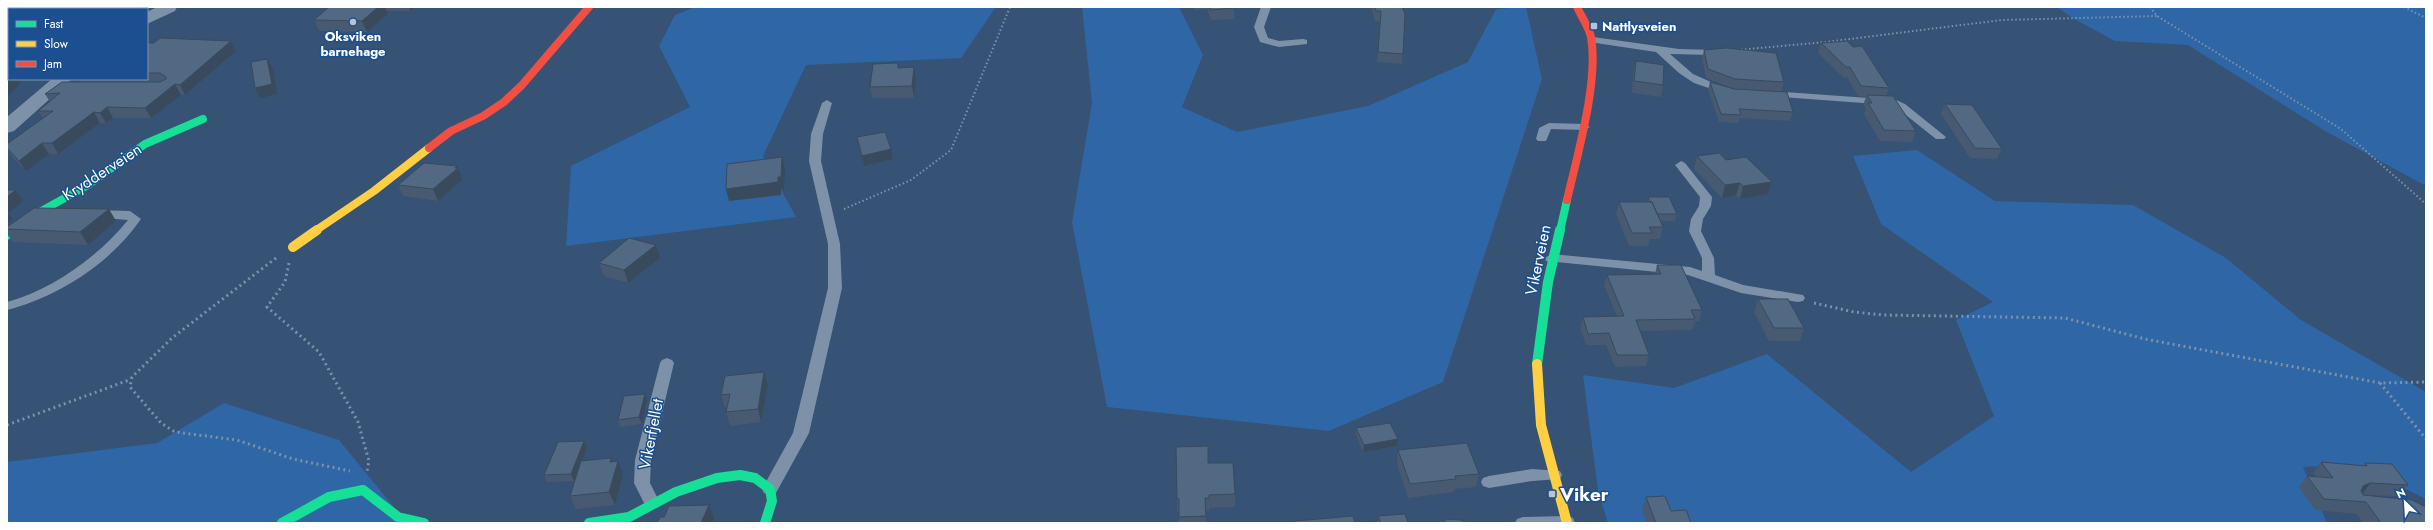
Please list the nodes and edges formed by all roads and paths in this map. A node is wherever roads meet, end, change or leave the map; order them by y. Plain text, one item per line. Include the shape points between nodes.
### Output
1 (169, 7) edge
2 (589, 7) edge
3 (1010, 7) edge
4 (1266, 7) edge
5 (1577, 7) edge
6 (2150, 7) edge
7 (2404, 7) edge
8 (2157, 16) junction
9 (148, 18) edge
10 (2426, 18) edge
11 (1593, 40) junction
12 (1303, 42) dead end
13 (1660, 50) junction
14 (1712, 52) joint
15 (64, 84) edge
16 (1740, 93) edge
17 (1756, 94) edge
18 (827, 103) dead end
19 (203, 119) dead end
20 (7, 127) edge
21 (1584, 127) junction
22 (1940, 137) dead end
23 (1542, 139) dead end
24 (1681, 165) dead end
25 (2426, 204) edge
26 (82, 214) edge
27 (828, 216) junction
28 (7, 235) edge
29 (294, 247) junction
30 (1552, 258) junction
31 (1710, 277) junction
32 (1798, 298) joint
33 (7, 306) edge
34 (667, 363) dead end
35 (130, 380) junction
36 (2426, 382) edge
37 (2380, 383) junction
38 (7, 425) edge
39 (2426, 439) edge
40 (1554, 475) junction
41 (1489, 482) dead end
42 (770, 489) junction
43 (363, 490) junction
44 (652, 503) junction
45 (628, 520) edge
46 (282, 523) edge
47 (424, 523) edge
48 (589, 523) edge
49 (765, 523) edge
50 (1523, 523) edge
51 (1567, 523) edge

1 - 9 street
2 - 29 street via 522,85 504,102 483,116 451,131 374,191
3 - 27 path via 951,150 911,180
4 - 12 lane via 1259,27 1264,40 1279,44
5 - 11 street, Vikerveien
6 - 8 path
7 - 10 path
8 - 14 path via 2002,20 1826,42
8 - 25 path via 2341,129
11 - 13 lane
11 - 21 street, Vikerveien
13 - 14 lane
13 - 16 lane via 1684,74 1698,83 1709,88
15 - 20 street
17 - 22 lane via 1892,102 1901,106
18 - 27 lane via 817,134 815,161
19 - 28 street, Krydderveien via 145,144 88,185 29,218
21 - 23 lane via 1553,125 1546,128
21 - 30 street, Vikerveien
24 - 31 lane via 1706,197 1695,231 1708,258
26 - 33 lane via 130,215 135,219 130,227 98,255 61,283 43,294
27 - 42 lane via 834,244 835,288 800,433
29 - 35 path via 250,276 172,338
29 - 43 path via 285,282 267,307 320,352 358,422 368,461
30 - 31 lane via 1673,268
30 - 40 street, Vikerveien via 1538,347 1537,380 1541,414
31 - 32 lane via 1742,289
32 - 37 path via 1861,313 2065,318 2145,339
34 - 44 lane, Vikerfjellet via 643,460 642,483
35 - 38 path via 100,389 33,418
35 - 43 path via 130,387 135,394 175,432 238,440 293,459 348,469 357,475 362,482
36 - 37 path
37 - 39 path
40 - 41 lane via 1532,475
40 - 51 street, Vikerveien
42 - 44 street via 755,478 740,475 694,485
42 - 49 street via 772,502
43 - 46 street via 338,493 314,503
43 - 47 street via 398,517
44 - 45 street
45 - 48 street
50 - 51 lane

